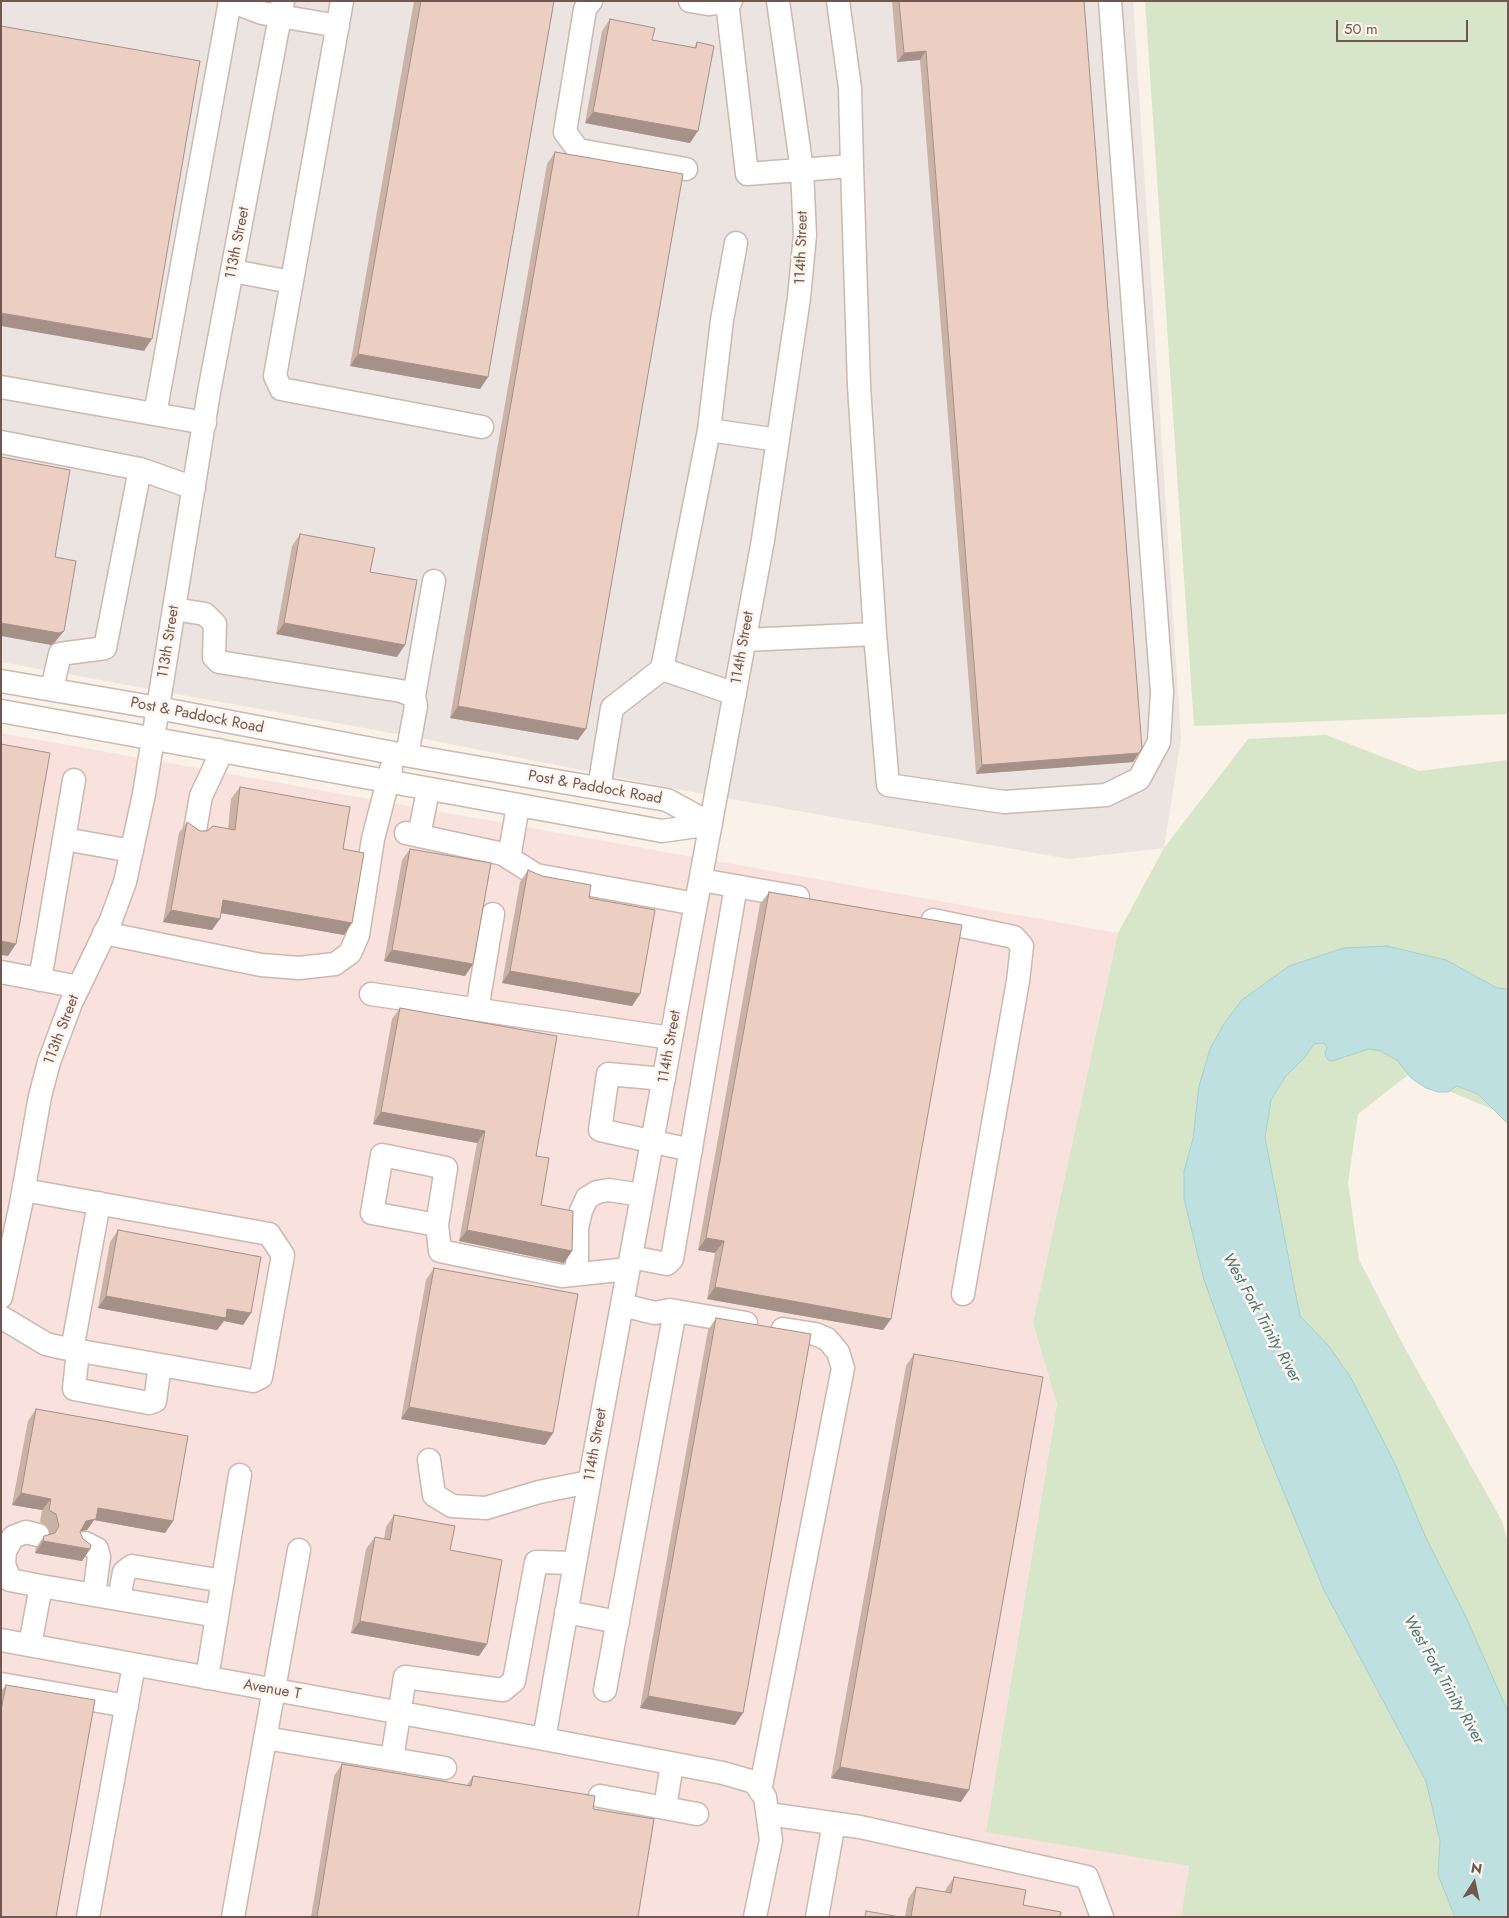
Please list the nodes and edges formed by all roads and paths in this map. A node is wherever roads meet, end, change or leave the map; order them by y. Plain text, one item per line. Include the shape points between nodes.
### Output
1 (230, 1) edge
2 (342, 1) edge
3 (591, 1) edge
4 (690, 1) edge
5 (731, 1) edge
6 (778, 1) edge
7 (838, 1) edge
8 (1110, 1) edge
9 (727, 2) edge
10 (282, 8) edge
11 (338, 26) junction
12 (852, 166) junction
13 (686, 169) dead end
14 (802, 170) junction
15 (736, 243) dead end
16 (233, 271) junction
17 (291, 282) junction
18 (1, 387) edge
19 (155, 414) junction
20 (205, 423) junction
21 (482, 426) dead end
22 (709, 430) junction
23 (778, 440) junction
24 (1, 442) edge
25 (140, 469) junction
26 (194, 488) junction
27 (434, 581) dead end
28 (174, 609) junction
29 (875, 634) junction
30 (745, 640) junction
31 (662, 670) junction
32 (1, 681) edge
33 (52, 689) junction
34 (735, 694) junction
35 (414, 696) junction
36 (158, 708) junction
37 (1, 711) edge
38 (153, 738) junction
39 (219, 750) junction
40 (400, 754) junction
41 (74, 780) dead end
42 (388, 783) junction
43 (599, 788) junction
44 (428, 790) junction
45 (518, 806) junction
46 (711, 824) junction
47 (196, 830) edge
48 (63, 847) junction
49 (509, 858) junction
50 (130, 859) junction
51 (700, 880) junction
52 (736, 886) junction
53 (815, 900) edge
54 (696, 904) junction
55 (493, 914) dead end
56 (913, 917) edge
57 (104, 933) junction
58 (1, 972) edge
59 (40, 980) junction
60 (79, 987) junction
61 (371, 994) dead end
62 (477, 1010) junction
63 (671, 1038) junction
64 (664, 1079) junction
65 (652, 1143) junction
66 (690, 1150) junction
67 (24, 1190) junction
68 (642, 1195) junction
69 (99, 1204) junction
70 (437, 1225) dead end
71 (629, 1263) junction
72 (577, 1274) junction
73 (963, 1294) dead end
74 (1, 1297) edge
75 (622, 1305) junction
76 (676, 1311) junction
77 (1, 1317) edge
78 (75, 1351) junction
79 (160, 1365) junction
80 (429, 1460) dead end
81 (240, 1475) dead end
82 (589, 1482) junction
83 (38, 1535) dead end
84 (85, 1543) edge
85 (299, 1550) dead end
86 (575, 1563) junction
87 (223, 1581) junction
88 (41, 1586) junction
89 (94, 1595) junction
90 (119, 1599) junction
91 (566, 1612) junction
92 (217, 1616) junction
93 (618, 1622) junction
94 (1, 1640) edge
95 (30, 1645) junction
96 (134, 1665) junction
97 (207, 1678) junction
98 (1, 1684) edge
99 (274, 1690) junction
100 (605, 1690) dead end
101 (127, 1706) junction
102 (399, 1713) junction
103 (265, 1738) junction
104 (544, 1739) junction
105 (392, 1759) junction
106 (672, 1764) junction
107 (445, 1768) dead end
108 (760, 1791) junction
109 (600, 1796) dead end
110 (666, 1808) junction
111 (697, 1814) dead end
112 (768, 1814) junction
113 (834, 1823) junction
114 (88, 1917) edge
115 (233, 1917) edge
116 (755, 1917) edge
117 (816, 1917) edge
118 (1102, 1917) edge

1 - 10 street via 262,13
1 - 19 street
2 - 11 street
3 - 13 street via 585,9 565,132 578,150
4 - 9 street via 708,4
5 - 9 street
6 - 14 street, 114th Street
7 - 12 street via 850,88
8 - 29 street via 1162,692 1159,742 1139,779 1106,795 1004,802 888,785
9 - 14 street via 747,174
10 - 11 street
10 - 16 street, 113th Street
11 - 17 street
12 - 14 street
12 - 29 street via 860,386
14 - 23 street, 114th Street via 804,235 799,298
15 - 22 street via 722,320
16 - 17 street
16 - 20 street, 113th Street
17 - 21 street via 274,376 281,389
18 - 19 street
19 - 20 street
20 - 26 street, 113th Street
22 - 23 street
22 - 31 street
23 - 30 street, 114th Street
24 - 25 street
25 - 26 street
25 - 33 street via 105,648 60,654
26 - 28 street, 113th Street
27 - 35 street
28 - 35 street via 204,614 215,624 214,657 218,662 401,691
28 - 36 street, 113th Street
29 - 30 street
30 - 34 street, 114th Street
31 - 34 street
31 - 43 street via 612,708
32 - 33 street, Post & Paddock Road
33 - 36 street, Post & Paddock Road
34 - 46 street, 114th Street
35 - 40 street via 416,706
36 - 38 street, 113th Street
36 - 40 street, Post & Paddock Road
37 - 38 street, Post & Paddock Road
38 - 39 street, Post & Paddock Road
38 - 50 street, 113th Street
39 - 42 street, Post & Paddock Road
39 - 47 street via 217,762 201,796
40 - 42 street
40 - 43 street, Post & Paddock Road
41 - 48 street
42 - 44 street, Post & Paddock Road
42 - 57 street via 373,839 358,935 350,953 335,964 299,968 261,965
43 - 46 street, Post & Paddock Road via 667,800
44 - 45 street, Post & Paddock Road
44 - 49 street via 413,835
45 - 46 street, Post & Paddock Road via 662,830
45 - 49 street
46 - 51 street, 114th Street
48 - 50 street
48 - 59 street
49 - 54 street via 536,875
50 - 57 street, 113th Street via 125,882
51 - 52 street
51 - 54 street, 114th Street
52 - 53 street
52 - 66 street
54 - 63 street, 114th Street
55 - 62 street
56 - 73 street via 992,930 1014,937 1022,946
57 - 60 street, 113th Street
58 - 59 street
59 - 60 street
60 - 67 street, 113th Street via 49,1062
61 - 62 street
62 - 63 street
63 - 64 street, 114th Street
64 - 65 street, 114th Street
64 - 65 street via 608,1074 600,1130
65 - 66 street
65 - 68 street, 114th Street
66 - 71 street via 670,1263
67 - 69 street
67 - 74 street, 113th Street
68 - 71 street, 114th Street
68 - 72 street via 609,1190 596,1192 587,1198 577,1228
69 - 78 street
69 - 79 street via 269,1234 283,1255 261,1377 252,1381
70 - 72 street via 440,1252 562,1276
71 - 72 street
71 - 75 street, 114th Street
75 - 76 street via 655,1313
75 - 82 street, 114th Street
76 - 93 street
76 - 108 street via 815,1334 827,1339 838,1352 843,1368
77 - 78 street via 46,1344
78 - 79 street
78 - 79 street via 74,1389 121,1398 155,1401
80 - 82 street via 434,1495 452,1506 486,1508 539,1492
81 - 87 street
82 - 86 street, 114th Street
83 - 88 street via 20,1533 9,1543 4,1564 10,1580
84 - 89 street via 96,1550 99,1557
85 - 99 street
86 - 91 street, 114th Street
86 - 102 street via 536,1562 514,1680 509,1686 503,1690 405,1677
87 - 90 street via 132,1566 124,1572
87 - 92 street
88 - 89 street
88 - 95 street
89 - 90 street
90 - 92 street
91 - 93 street
91 - 104 street, 114th Street
92 - 97 street
93 - 100 street
94 - 95 street, Avenue T
95 - 96 street, Avenue T
96 - 97 street, Avenue T
96 - 101 street
97 - 99 street, Avenue T
98 - 101 street
99 - 102 street, Avenue T
99 - 103 street
101 - 114 street
102 - 104 street, Avenue T
102 - 105 street
103 - 105 street
103 - 115 street
104 - 106 street
105 - 107 street
106 - 108 street via 754,1782
106 - 110 street
108 - 112 street via 765,1797
109 - 110 street
110 - 111 street
112 - 113 street
112 - 116 street via 771,1840
113 - 117 street
113 - 118 street via 860,1826 1086,1877

